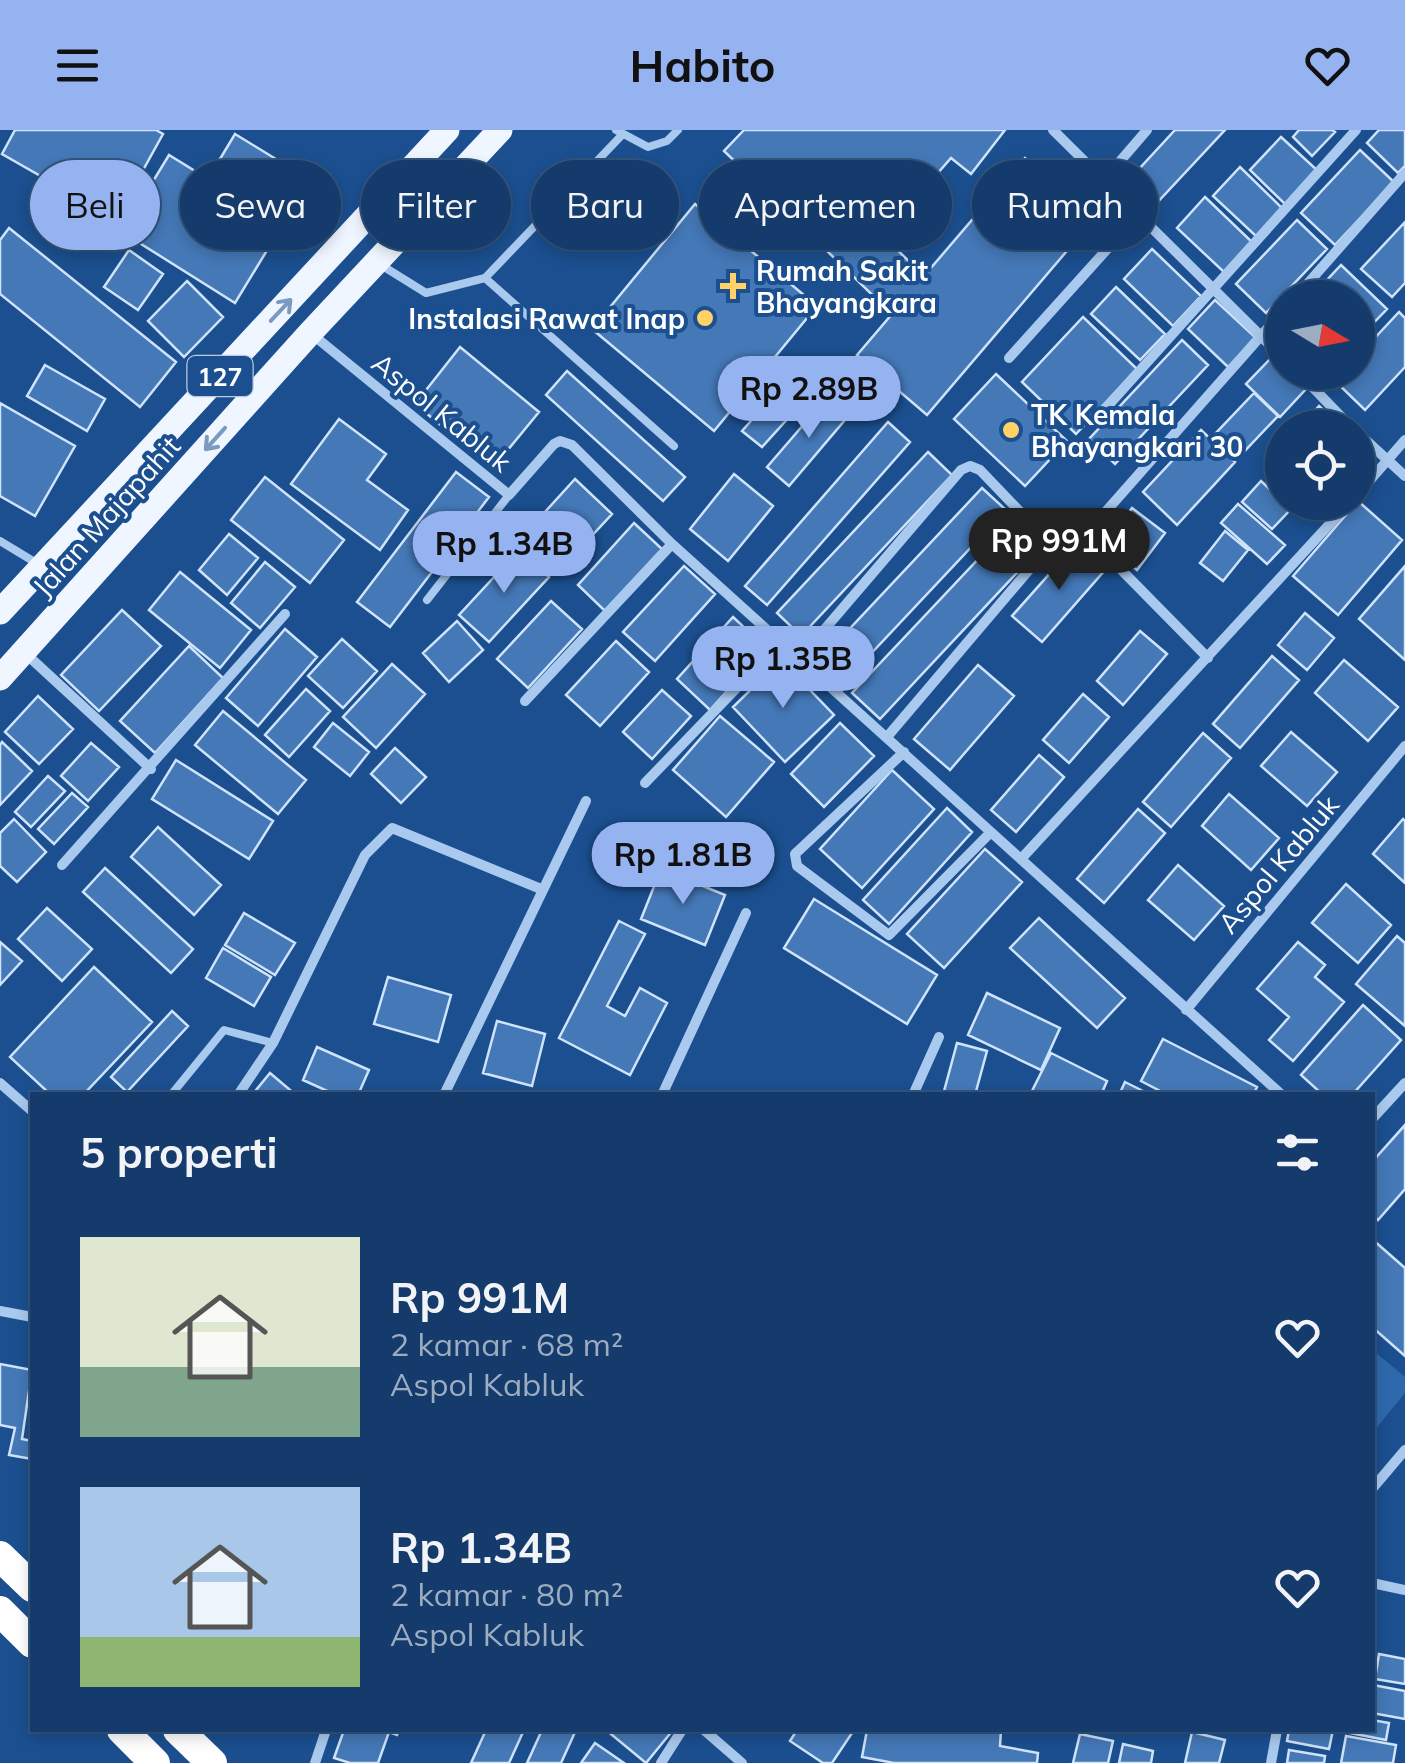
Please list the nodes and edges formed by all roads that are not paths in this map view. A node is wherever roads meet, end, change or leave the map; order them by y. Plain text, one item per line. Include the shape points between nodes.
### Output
1 (448, 130) edge
2 (500, 130) edge
3 (678, 130) edge
4 (1052, 130) edge
5 (1147, 130) edge
6 (1356, 130) edge
7 (618, 133) edge
8 (1081, 160) edge
9 (1121, 160) edge
10 (1405, 173) edge
11 (1158, 237) edge
12 (1106, 250) edge
13 (377, 262) junction
14 (485, 278) junction
15 (1312, 280) edge
16 (1212, 292) junction
17 (1265, 332) edge
18 (310, 333) junction
19 (1262, 336) junction
20 (1265, 339) edge
21 (1009, 358) dead end
22 (1315, 390) edge
23 (1106, 408) dead end
24 (1335, 410) edge
25 (1405, 440) edge
26 (674, 446) dead end
27 (1375, 451) edge
28 (1386, 462) junction
29 (1375, 475) edge
30 (1405, 476) edge
31 (509, 494) junction
32 (1334, 520) edge
33 (1086, 534) junction
34 (0, 541) edge
35 (672, 544) junction
36 (1050, 544) junction
37 (42, 566) junction
38 (427, 600) dead end
39 (0, 612) edge
40 (285, 614) dead end
41 (781, 642) junction
42 (25, 652) junction
43 (800, 658) junction
44 (1208, 658) junction
45 (0, 678) edge
46 (525, 701) dead end
47 (887, 737) junction
48 (1405, 746) edge
49 (904, 752) junction
50 (151, 769) junction
51 (646, 782) dead end
52 (586, 802) dead end
53 (991, 832) junction
54 (1021, 859) junction
55 (62, 864) dead end
56 (541, 889) junction
57 (746, 914) dead end
58 (1186, 1010) junction
59 (939, 1037) dead end
60 (273, 1043) junction
61 (0, 1082) edge
62 (1405, 1083) edge
63 (173, 1092) edge
64 (240, 1092) edge
65 (445, 1092) edge
66 (663, 1092) edge
67 (914, 1092) edge
68 (1279, 1092) edge
69 (30, 1109) edge
70 (1375, 1115) edge
71 (0, 1311) edge
72 (30, 1317) edge
73 (1405, 1450) edge
74 (1375, 1486) edge
75 (0, 1556) edge
76 (1375, 1584) edge
77 (30, 1585) edge
78 (1405, 1590) edge
79 (0, 1611) edge
80 (30, 1641) edge
81 (124, 1732) edge
82 (180, 1732) edge
83 (325, 1732) edge
84 (681, 1732) edge
85 (706, 1732) edge
86 (1278, 1732) edge
87 (155, 1763) edge
88 (212, 1763) edge
89 (315, 1763) edge
90 (661, 1763) edge
91 (742, 1763) edge
92 (1271, 1763) edge

37 -> 1 main road, Jalan Majapahit / 127
2 - 13 main road, Jalan Majapahit / 127
3 - 7 lane via 648,147
4 - 8 street
5 - 9 street
6 - 16 street
7 - 14 lane
10 - 15 street
11 - 16 street
12 - 21 street
13 - 14 lane via 426,294
13 - 18 main road, Jalan Majapahit / 127
14 - 26 lane
16 - 19 street
16 - 23 street
17 - 19 street
18 - 31 street, Aspol Kabluk
18 -> 42 main road, Jalan Majapahit / 127
19 - 20 street
19 - 33 street
22 - 24 street
25 - 28 street
27 - 28 street
28 - 29 street
28 - 30 street
31 - 35 street, Aspol Kabluk via 560,441 572,445
31 - 38 lane
32 - 44 street
33 - 36 street
33 - 44 street
34 - 37 lane
35 - 41 street, Aspol Kabluk
35 - 46 street
36 - 43 street via 980,470 961,470
36 - 47 street
37 - 39 main road, Jalan Majapahit / 127
40 - 50 street
41 - 43 street, Aspol Kabluk
41 - 51 street
42 - 45 main road, Jalan Majapahit / 127
42 - 50 street
43 - 47 street, Aspol Kabluk
44 - 54 street
47 - 49 street, Aspol Kabluk
48 - 58 street, Aspol Kabluk
49 - 53 street, Aspol Kabluk
49 - 53 street via 796,854 797,866 889,935
50 - 55 street
52 - 56 street
53 - 54 street, Aspol Kabluk
54 - 58 street, Aspol Kabluk
56 - 60 street via 392,828 366,855
56 - 65 street
57 - 66 street
58 - 68 street, Aspol Kabluk
59 - 67 street
60 - 63 lane via 220,1032
60 - 64 street
61 - 69 street
62 - 70 street
71 - 72 street
73 - 74 street
75 - 77 highway
76 - 78 street
79 - 80 highway
81 - 87 highway
82 - 88 highway
83 - 89 street
84 - 90 street
85 - 91 street
86 - 92 street

